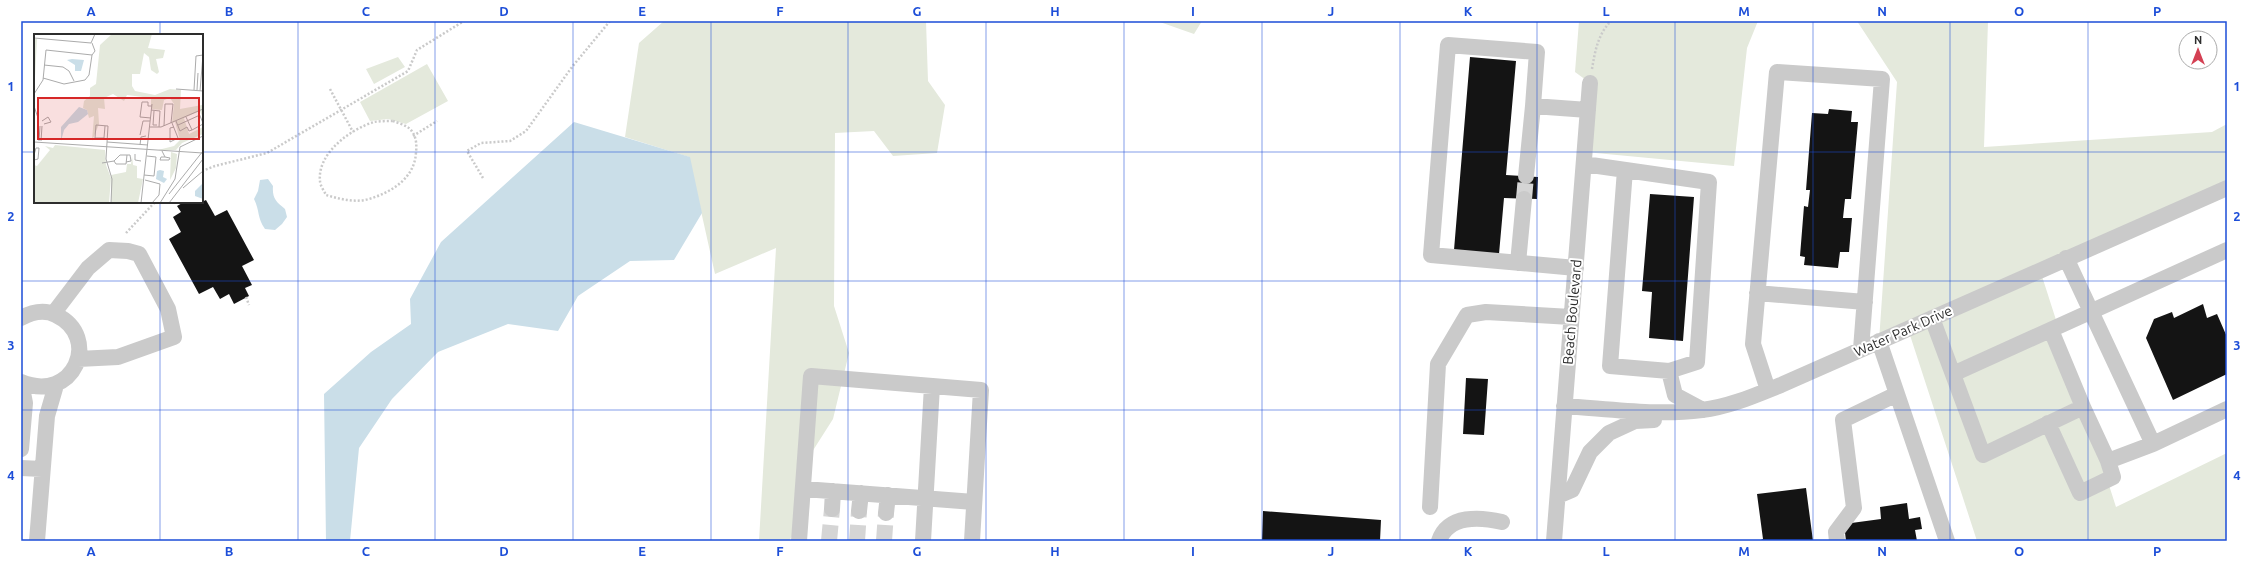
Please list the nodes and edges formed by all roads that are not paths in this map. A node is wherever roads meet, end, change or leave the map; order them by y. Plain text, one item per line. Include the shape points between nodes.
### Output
1 (1590, 83) road end
2 (1533, 106) junction
3 (1588, 110) junction
4 (1584, 164) junction
5 (1625, 170) junction
6 (1526, 176) tunnel mouth
7 (2227, 188) edge
8 (1524, 199) tunnel mouth
9 (2227, 250) edge
10 (2066, 258) junction
11 (1518, 263) junction
12 (1576, 268) junction
13 (1757, 293) junction
14 (1865, 302) junction
15 (2091, 312) junction
16 (24, 313) edge
17 (53, 314) junction
18 (1572, 317) junction
19 (1932, 318) junction
20 (2051, 330) junction
21 (1879, 341) junction
22 (1861, 349) junction
23 (78, 359) junction
24 (1669, 371) junction
25 (1953, 374) junction
26 (21, 382) edge
27 (56, 385) junction
28 (932, 386) junction
29 (1768, 390) junction
30 (1896, 394) junction
31 (1564, 406) junction
32 (2083, 406) junction
33 (2227, 409) edge
34 (1703, 410) junction
35 (2048, 423) junction
36 (2153, 444) junction
37 (21, 449) edge
38 (2108, 461) junction
39 (21, 468) edge
40 (42, 469) junction
41 (804, 489) junction
42 (833, 491) junction
43 (861, 493) junction
44 (888, 495) junction
45 (1558, 496) junction
46 (926, 498) junction
47 (974, 502) junction
48 (1430, 507) dead end
49 (832, 509) tunnel mouth
50 (859, 511) tunnel mouth
51 (886, 513) tunnel mouth
52 (1502, 522) dead end
53 (38, 541) edge
54 (799, 541) edge
55 (924, 541) edge
56 (972, 541) edge
57 (1439, 541) edge
58 (1554, 541) edge
59 (1837, 541) edge
60 (1947, 541) edge

1 - 3 street, Beach Boulevard
2 - 3 street
2 - 6 street
2 - 11 street via 1537,52 1448,45 1431,255
3 - 4 street, Beach Boulevard
4 - 5 street
4 - 12 street, Beach Boulevard
5 - 24 street via 1610,366
5 - 24 street via 1709,182 1697,362
7 - 10 street, Water Park Drive
8 - 11 street
9 - 15 street
10 - 15 street
10 - 19 street, Water Park Drive
11 - 12 street
12 - 18 street, Beach Boulevard
13 - 14 street
13 - 14 street via 1777,72 1882,79
13 - 29 street via 1753,344
14 - 22 street
15 - 20 street
15 - 36 street
16 - 17 street
17 - 23 street via 72,326 79,348
17 - 23 street via 88,268 109,250 139,254 168,309 174,337 118,357
18 - 31 street, Beach Boulevard
18 - 48 street via 1486,312 1467,315 1438,364
19 - 21 street, Water Park Drive
19 - 25 street
20 - 25 street
20 - 32 street
21 - 22 street, Water Park Drive
21 - 30 street
22 - 29 street, Water Park Drive
23 - 27 street via 70,374
24 - 34 street via 1675,395
25 - 35 street via 1983,455
26 - 27 street via 32,387
26 - 37 street via 25,403
27 - 40 street via 47,416
28 - 41 street via 811,376
28 - 46 street
28 - 47 street via 981,390
29 - 34 street, Water Park Drive via 1726,406
30 - 59 street via 1843,420 1854,508 1836,532
30 - 60 street
31 - 34 street, Water Park Drive via 1668,413
31 - 45 street, Beach Boulevard
32 - 35 street
32 - 38 street
33 - 36 street
34 - 45 street via 1664,420 1636,421 1609,433 1590,452 1572,490
35 - 38 street via 2080,493 2113,477
36 - 38 street
39 - 40 street
40 - 53 street
41 - 42 street
41 - 54 street
42 - 43 street
42 - 49 street
43 - 44 street
43 - 50 street
44 - 46 street
44 - 51 street
45 - 58 street, Beach Boulevard
46 - 47 street
46 - 55 street
47 - 56 street
52 - 57 street via 1487,518 1469,518 1449,528

